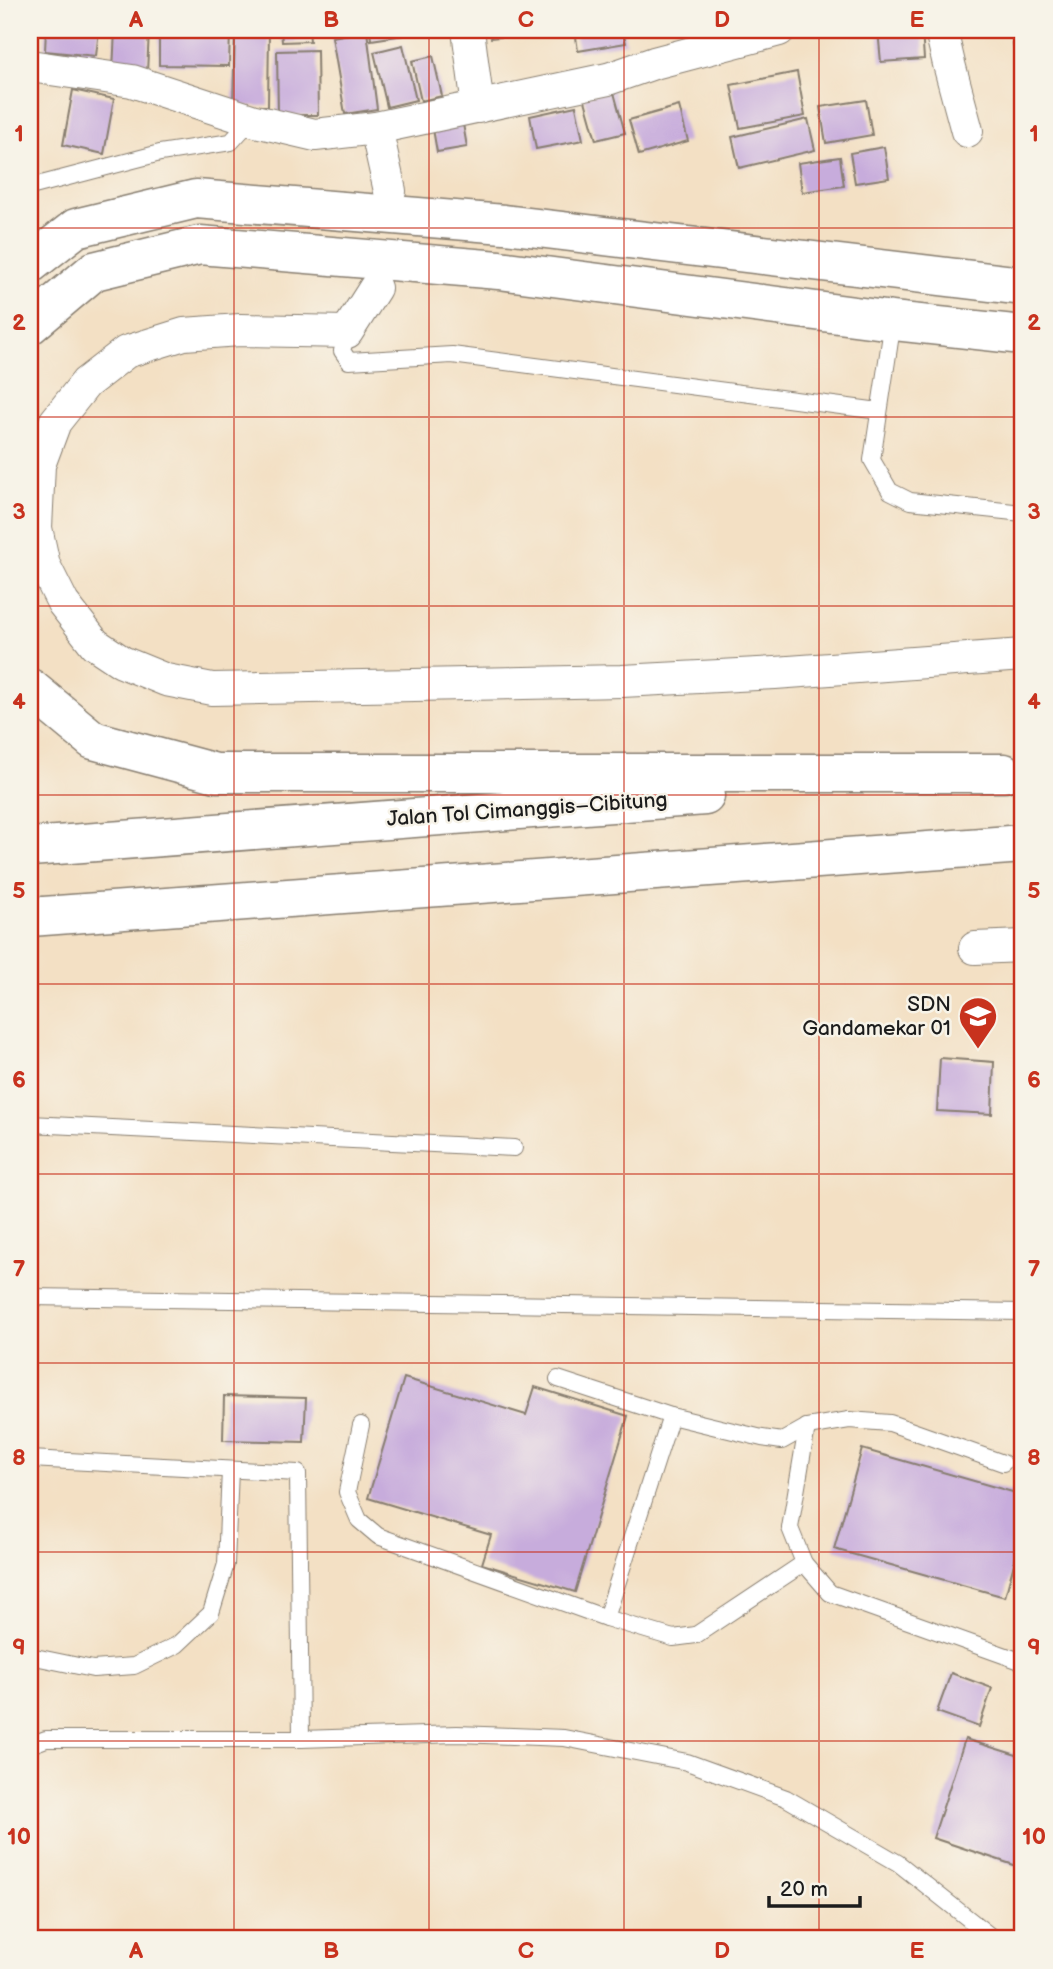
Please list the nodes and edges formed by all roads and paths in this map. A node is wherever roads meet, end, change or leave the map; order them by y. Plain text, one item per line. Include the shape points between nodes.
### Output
1 (468, 30) edge
2 (779, 30) edge
3 (942, 30) edge
4 (30, 66) edge
5 (478, 107) junction
6 (251, 120) junction
7 (376, 128) junction
8 (967, 131) dead end
9 (30, 187) edge
10 (390, 191) dead end
11 (30, 264) edge
12 (1023, 286) edge
13 (375, 288) dead end
14 (893, 321) junction
15 (30, 325) edge
16 (347, 332) junction
17 (1023, 335) edge
18 (879, 411) junction
19 (1023, 513) edge
20 (1023, 655) edge
21 (30, 688) edge
22 (1014, 772) edge
23 (1023, 844) edge
24 (30, 848) edge
25 (30, 917) edge
26 (1023, 946) edge
27 (975, 948) dead end
28 (30, 1124) edge
29 (514, 1148) dead end
30 (30, 1297) edge
31 (1023, 1312) edge
32 (558, 1379) dead end
33 (671, 1416) junction
34 (362, 1425) dead end
35 (807, 1427) junction
36 (30, 1458) edge
37 (1003, 1463) dead end
38 (230, 1470) junction
39 (804, 1563) junction
40 (606, 1618) junction
41 (30, 1656) edge
42 (1023, 1662) edge
43 (301, 1739) junction
44 (30, 1745) edge
45 (994, 1939) edge

1 - 5 street
2 - 5 street via 608,79
3 - 8 street
4 - 6 street via 132,80
5 - 7 street
6 - 7 street via 315,135
6 - 9 lane via 231,142 160,153
7 - 10 street
11 - 12 highway via 76,228 196,198 504,224
13 - 16 street
14 - 15 highway via 499,270 200,245 94,271
14 - 17 highway
14 - 18 lane
16 - 18 lane via 342,351 349,361 452,355
16 - 20 street via 184,334 126,352 86,383 54,422 39,465 36,528 44,565 63,603 95,644 122,662 166,680 212,689 622,681
18 - 19 lane via 872,460 890,491 910,501
21 - 22 highway via 93,740 216,773
22 - 24 highway, Jalan Tol Cimanggis–Cibitung
23 - 25 highway
26 - 27 street
28 - 29 lane
30 - 31 lane
32 - 33 lane
33 - 35 lane via 782,1441
33 - 40 lane
34 - 40 lane via 347,1492 359,1520 378,1536
35 - 37 lane via 849,1420 890,1423
35 - 39 lane via 790,1528
36 - 38 lane
38 - 41 lane via 226,1564 211,1613 177,1645 134,1666 93,1669
38 - 43 lane via 298,1473
39 - 40 lane via 696,1635 673,1638
39 - 42 lane via 830,1593
43 - 44 lane via 46,1739
43 - 45 lane via 457,1734 564,1738 687,1762 786,1798 898,1863

